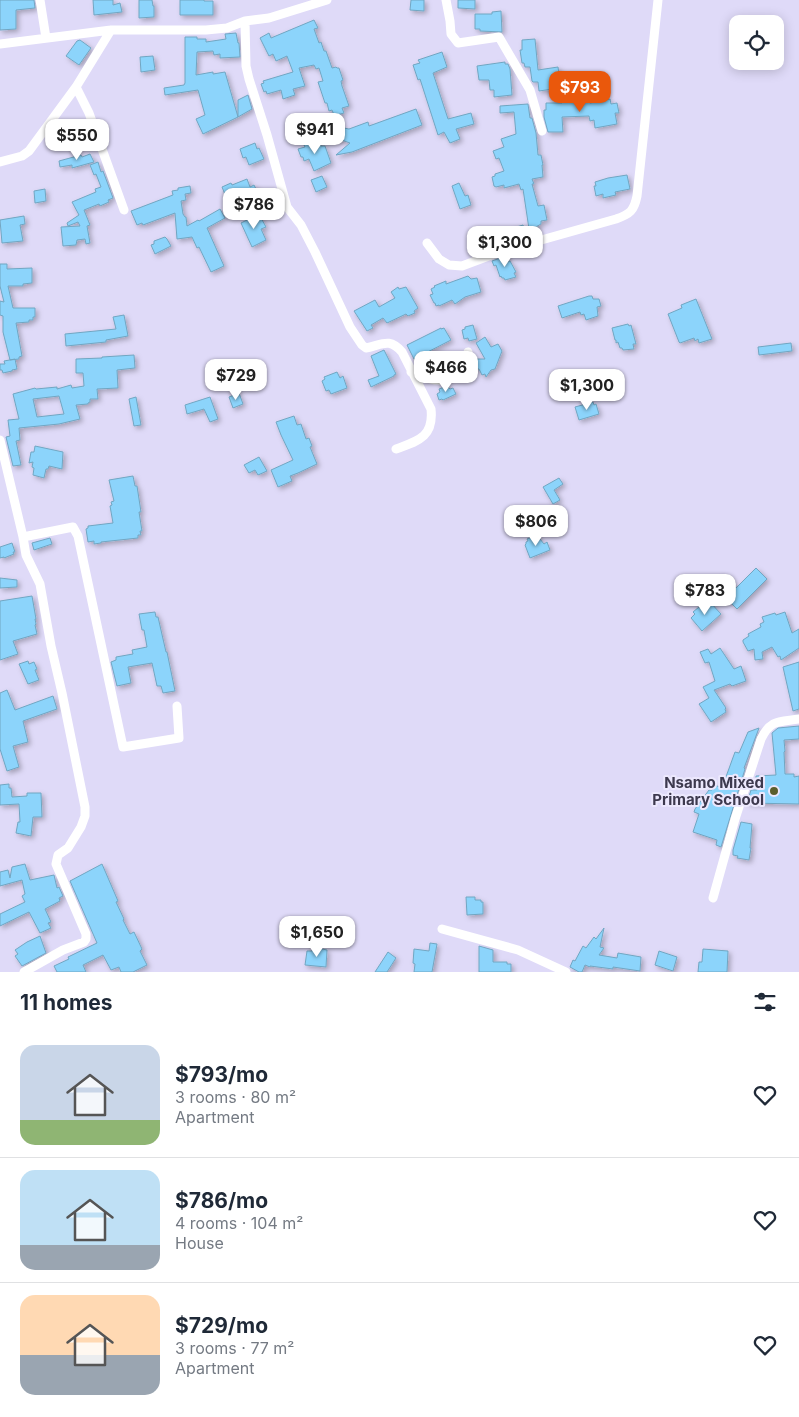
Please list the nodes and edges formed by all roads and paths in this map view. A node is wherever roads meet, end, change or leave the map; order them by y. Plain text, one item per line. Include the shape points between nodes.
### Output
1 (40, 0) edge
2 (327, 0) edge
3 (446, 0) edge
4 (658, 0) edge
5 (245, 21) junction
6 (110, 30) junction
7 (46, 38) junction
8 (0, 44) edge
9 (76, 87) junction
10 (542, 131) dead end
11 (0, 162) edge
12 (124, 210) dead end
13 (427, 243) dead end
14 (468, 352) dead end
15 (412, 372) junction
16 (0, 440) edge
17 (396, 449) dead end
18 (23, 538) junction
19 (177, 706) dead end
20 (799, 719) edge
21 (713, 898) dead end
22 (442, 929) dead end
23 (24, 972) edge
24 (566, 972) edge

1 - 7 street
2 - 5 street via 269,18
3 - 10 street via 450,34 458,43 500,37 530,90
4 - 13 street via 637,196 631,212 462,266 449,265 439,259
5 - 6 street via 227,28 206,30
5 - 15 street via 246,66 287,207 316,252 350,327 362,345 366,348 386,343 396,345
6 - 7 street
6 - 9 street
7 - 8 street
9 - 11 street via 29,151
9 - 12 street via 89,113
14 - 15 street via 454,376 443,380
15 - 17 street via 431,409 432,418 424,436
16 - 18 street
18 - 19 street via 73,527 78,536 123,747 179,738
18 - 23 street via 26,555 40,584 85,807 81,827 68,848 58,855 56,864 86,934 84,942
20 - 21 street via 774,722 766,728
22 - 24 street via 518,950

